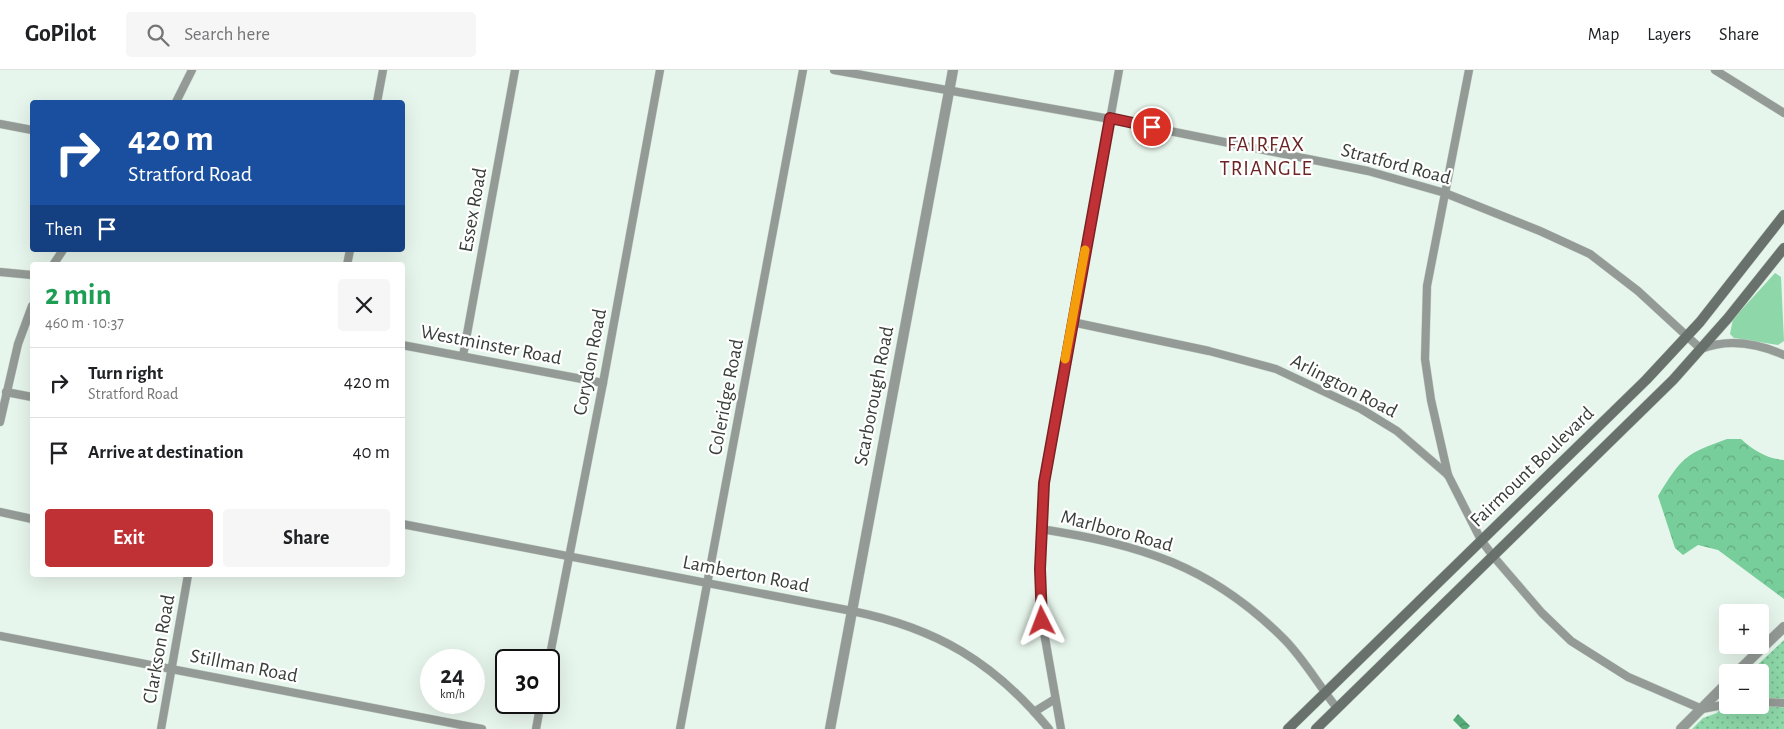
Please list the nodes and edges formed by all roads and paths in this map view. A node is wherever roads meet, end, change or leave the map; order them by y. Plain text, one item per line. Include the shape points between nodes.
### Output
1 (192, 70) edge
2 (383, 70) edge
3 (515, 70) edge
4 (660, 70) edge
5 (803, 70) edge
6 (834, 70) edge
7 (952, 70) edge
8 (1119, 70) edge
9 (1469, 70) edge
10 (1715, 70) edge
11 (949, 91) junction
12 (177, 100) edge
13 (377, 100) edge
14 (1784, 112) edge
15 (1110, 118) junction
16 (0, 124) edge
17 (30, 130) edge
18 (1445, 193) junction
19 (1782, 219) edge
20 (1784, 232) edge
21 (1784, 248) edge
22 (0, 272) edge
23 (30, 275) edge
24 (30, 311) edge
25 (1072, 322) junction
26 (1687, 336) junction
27 (405, 346) edge
28 (1701, 349) junction
29 (1784, 355) edge
30 (463, 356) junction
31 (603, 383) junction
32 (6, 392) junction
33 (30, 397) edge
34 (0, 422) edge
35 (1448, 476) junction
36 (0, 512) edge
37 (30, 519) edge
38 (405, 525) edge
39 (1040, 529) junction
40 (1481, 540) junction
41 (568, 556) junction
42 (1493, 556) junction
43 (188, 577) edge
44 (707, 584) junction
45 (852, 611) junction
46 (1784, 627) edge
47 (0, 636) edge
48 (551, 649) edge
49 (1745, 664) edge
50 (172, 669) junction
51 (1719, 691) edge
52 (1325, 693) junction
53 (1055, 699) junction
54 (1769, 702) edge
55 (1784, 703) edge
56 (1719, 706) edge
57 (1337, 708) junction
58 (1702, 709) junction
59 (1034, 712) junction
60 (539, 714) edge
61 (161, 729) edge
62 (482, 729) edge
63 (536, 729) edge
64 (680, 729) edge
65 (830, 729) edge
66 (1048, 729) edge
67 (1061, 729) edge
68 (1288, 729) edge
69 (1316, 729) edge
70 (1681, 729) edge

1 - 12 street
2 - 13 street
3 - 30 street, Essex Road
4 - 31 street, Corydon Road
5 - 44 street, Coleridge Road
6 - 11 street, Stratford Road
7 - 11 street, Scarborough Road
8 - 15 street
9 - 18 street
10 - 14 street
11 - 15 street, Stratford Road
11 - 45 street, Scarborough Road
15 - 18 street, Stratford Road via 1366,170
15 - 25 street
16 - 17 street
18 - 26 street, Stratford Road via 1540,230 1590,254 1638,291
18 - 35 street via 1427,286 1425,359 1430,400
19 - 20 main road
19 - 26 main road, Fairmount Boulevard
21 - 28 main road, Fairmount Boulevard
22 - 23 street
24 - 32 street
25 - 35 street, Arlington Road via 1276,369 1361,409 1397,432
25 - 39 street via 1044,483
26 - 28 street, Stratford Road
26 - 40 main road, Fairmount Boulevard via 1626,400
27 - 30 street, Westminster Road
28 - 29 street via 1721,343 1740,343 1761,346
28 - 42 main road, Fairmount Boulevard
30 - 31 street, Westminster Road
31 - 41 street, Corydon Road
32 - 33 street
32 - 34 street
35 - 40 street, Arlington Road
36 - 37 street
38 - 41 street, Lamberton Road
39 - 52 street, Marlboro Road via 1090,537 1153,554 1199,573 1246,604 1285,640
39 - 53 street via 1042,621
40 - 42 street, Arlington Road
40 - 52 main road, Fairmount Boulevard
41 - 44 street, Lamberton Road
41 - 48 street, Corydon Road
42 - 57 main road, Fairmount Boulevard
42 - 58 street, Arlington Road via 1542,613 1572,641 1628,677
43 - 50 street, Clarkson Road
44 - 45 street, Lamberton Road
44 - 64 street, Coleridge Road
45 - 59 street, Lamberton Road via 910,626 958,647 981,662
45 - 65 street, Scarborough Road
46 - 49 street
47 - 50 street, Stillman Road
50 - 61 street, Clarkson Road
50 - 62 street, Stillman Road
51 - 58 street
52 - 57 street, Marlboro Road
52 - 68 main road, Fairmount Boulevard
53 - 59 street
53 - 67 street
54 - 55 street
56 - 58 street
57 - 69 main road, Fairmount Boulevard
58 - 70 street
59 - 66 street, Lamberton Road
60 - 63 street

